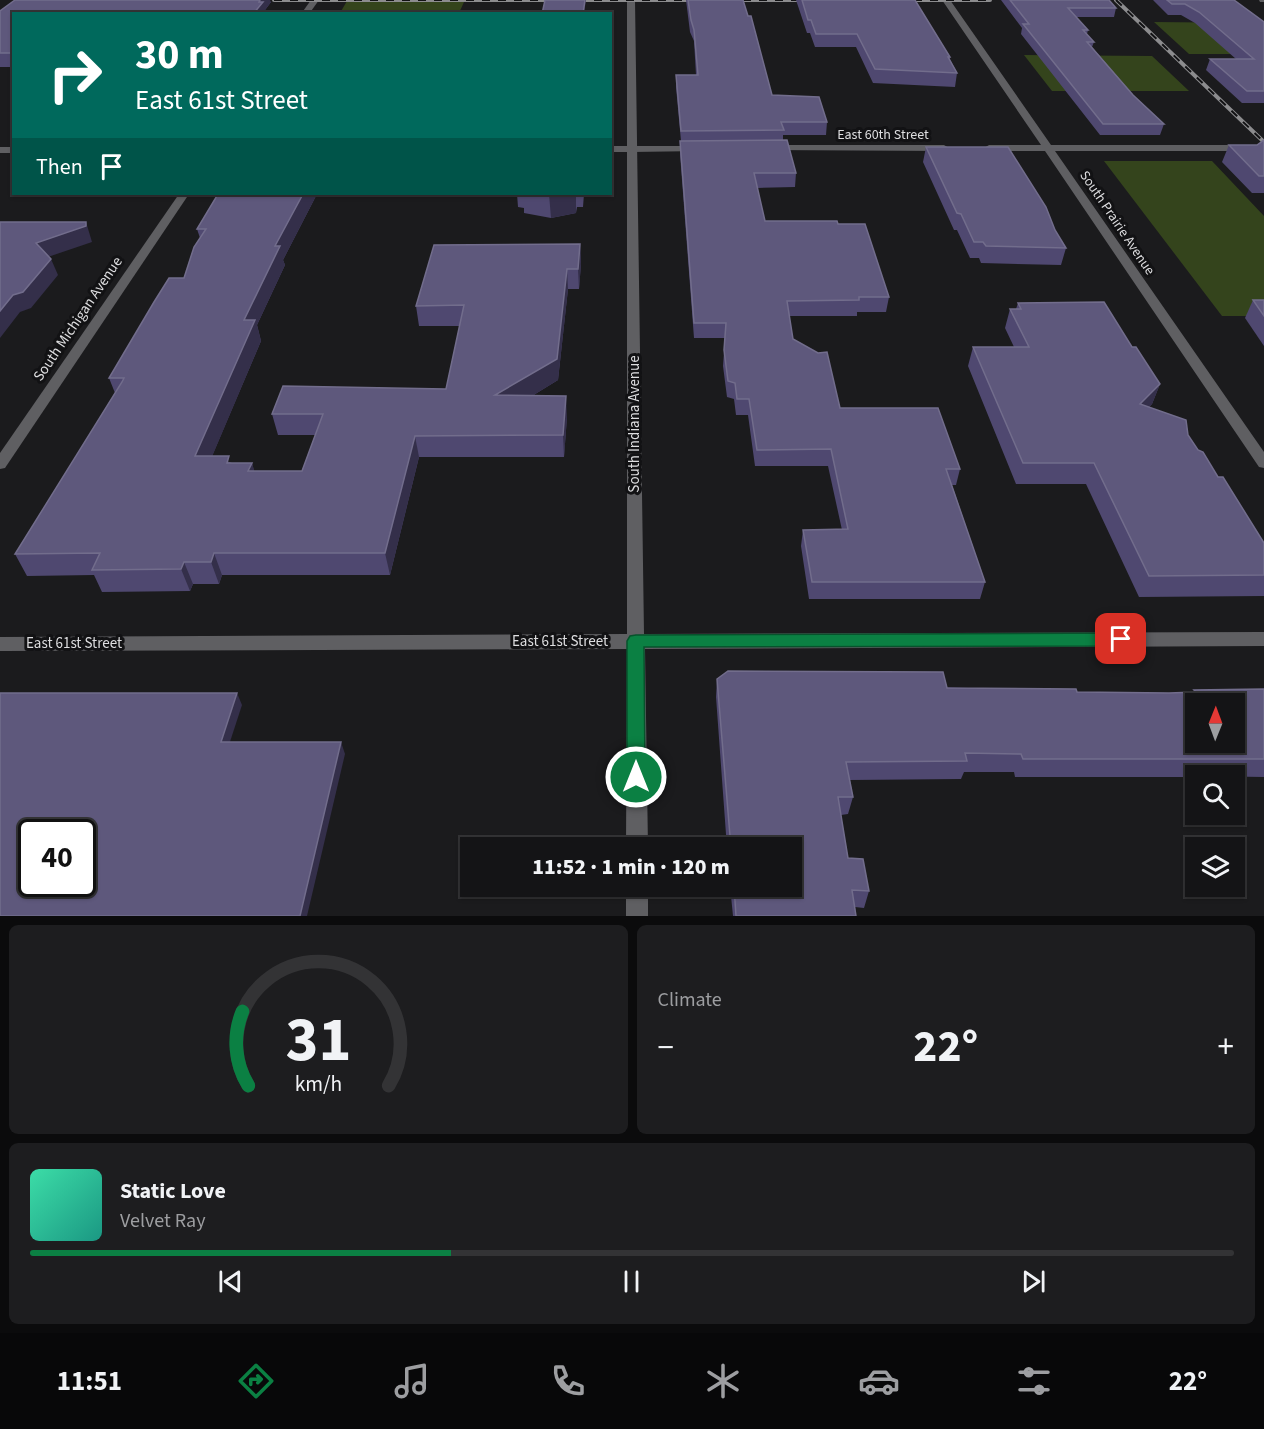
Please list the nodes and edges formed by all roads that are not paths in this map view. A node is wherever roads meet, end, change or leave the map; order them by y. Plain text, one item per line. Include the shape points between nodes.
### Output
1 (631, 0) edge
2 (946, 0) edge
3 (710, 148) edge
4 (757, 148) edge
5 (960, 148) edge
6 (981, 148) edge
7 (1047, 148) junction
8 (1264, 148) edge
9 (612, 149) edge
10 (632, 149) junction
11 (183, 195) edge
12 (0, 464) edge
13 (1264, 464) edge
14 (1264, 639) edge
15 (636, 641) junction
16 (0, 644) edge
17 (637, 837) edge
18 (637, 897) edge
19 (637, 916) edge

1 - 10 street, South Indiana Avenue
2 - 7 street, South Prairie Avenue
3 - 10 street
4 - 5 street, East 60th Street
6 - 7 street
7 - 8 street
7 - 13 street, South Prairie Avenue
9 - 10 street
10 - 15 street, South Indiana Avenue
11 - 12 street, South Michigan Avenue
14 - 15 street, East 61st Street
15 - 16 street, East 61st Street
15 - 17 street, South Indiana Avenue
18 - 19 street

